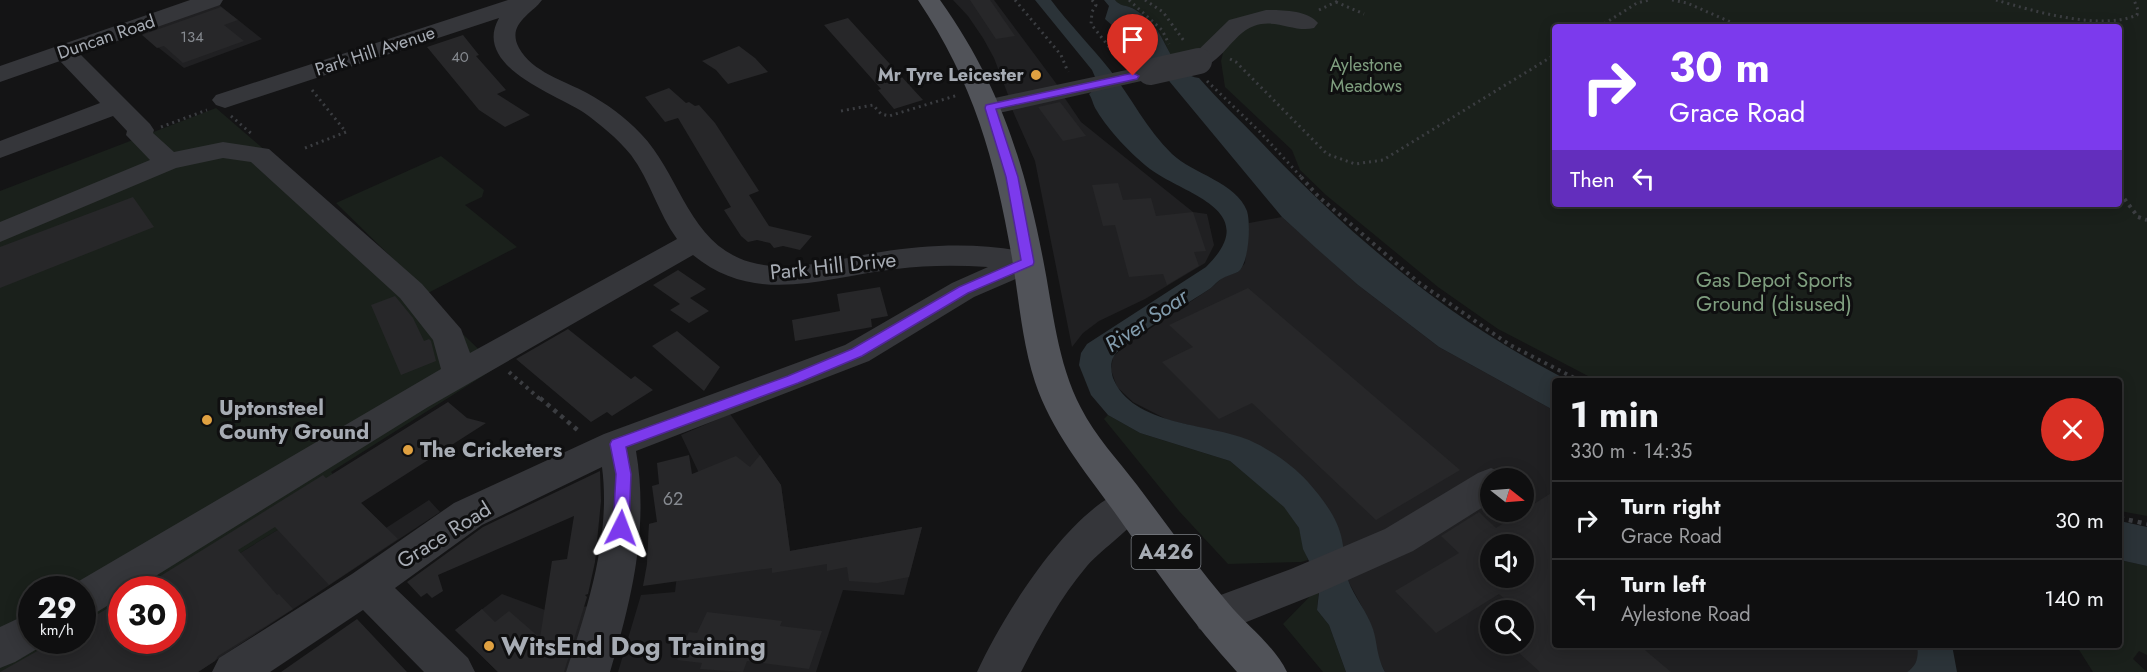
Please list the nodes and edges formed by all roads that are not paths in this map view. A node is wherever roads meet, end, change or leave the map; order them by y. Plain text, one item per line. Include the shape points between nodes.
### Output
1 (212, 0) edge
2 (929, 0) edge
3 (528, 1) edge
4 (1306, 23) dead end
5 (64, 52) junction
6 (0, 74) edge
7 (225, 100) dead end
8 (977, 100) junction
9 (116, 106) junction
10 (0, 150) edge
11 (168, 162) junction
12 (0, 233) edge
13 (696, 241) junction
14 (1028, 262) junction
15 (459, 374) junction
16 (618, 444) junction
17 (1480, 489) edge
18 (1129, 504) junction
19 (366, 586) junction
20 (96, 592) edge
21 (1214, 616) junction
22 (18, 638) edge
23 (0, 649) edge
24 (234, 672) edge
25 (453, 672) edge
26 (588, 672) edge
27 (999, 672) edge
28 (1265, 672) edge

1 - 5 street, Duncan Road
2 - 8 main road, A426 via 951,29 977,76
3 - 7 street, Park Hill Avenue
3 - 13 street, Park Hill Drive via 510,19 505,31 505,45 513,57 534,77 586,103 634,141 649,161 676,216
4 - 8 street, bridge via 1262,17 1230,29 1206,57 1083,88
5 - 6 street, Duncan Road
5 - 9 street
8 - 14 main road, A426 via 1012,177
9 - 10 street
9 - 11 street
11 - 12 street
11 - 15 street via 223,150 259,155 411,291 449,337
13 - 14 street, Park Hill Drive via 729,266 764,274 942,256 979,255
13 - 15 street
14 - 16 street, Grace Road via 963,290 857,353
14 - 18 main road, A426 via 1038,329 1058,396 1083,441
15 - 20 street
16 - 19 street, Grace Road via 468,514
16 - 26 street via 623,474 620,547 609,610
17 - 21 street via 1399,540
18 - 21 main road, A426
18 - 27 street via 1087,540 1052,581
19 - 24 street, Grace Road
19 - 25 street
21 - 28 main road, A426
22 - 23 street

